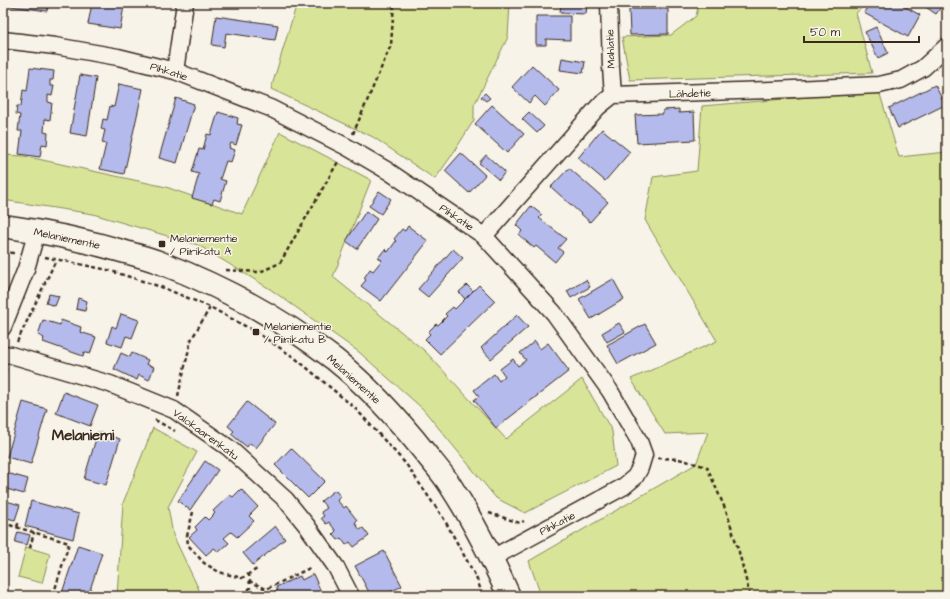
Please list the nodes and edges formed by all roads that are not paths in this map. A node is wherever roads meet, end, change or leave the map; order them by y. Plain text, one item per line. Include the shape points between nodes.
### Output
1 (185, 3) edge
2 (609, 3) edge
3 (3, 40) edge
4 (947, 46) edge
5 (174, 71) junction
6 (613, 95) junction
7 (3, 226) edge
8 (37, 231) junction
9 (484, 236) junction
10 (3, 327) edge
11 (7, 355) edge
12 (492, 558) junction
13 (351, 596) edge
14 (509, 596) edge

1 - 5 street
2 - 6 street, Mahlatie
3 - 5 street, Pihkatie via 118,57
4 - 6 street, Lähdetie via 923,68 901,80 879,85
5 - 9 street, Pihkatie via 352,141 388,170
6 - 9 street via 598,107
7 - 8 main road, Melaniementie
8 - 10 street via 26,269
8 - 12 main road, Melaniementie via 160,262 213,297 265,314 302,336 366,387 408,431 449,484
9 - 12 street, Pihkatie via 554,313 610,391 644,455 635,477 623,487
11 - 13 street, Valokaarenkatu via 110,384 174,410 229,448 286,500 336,567
12 - 14 main road, Melaniementie

